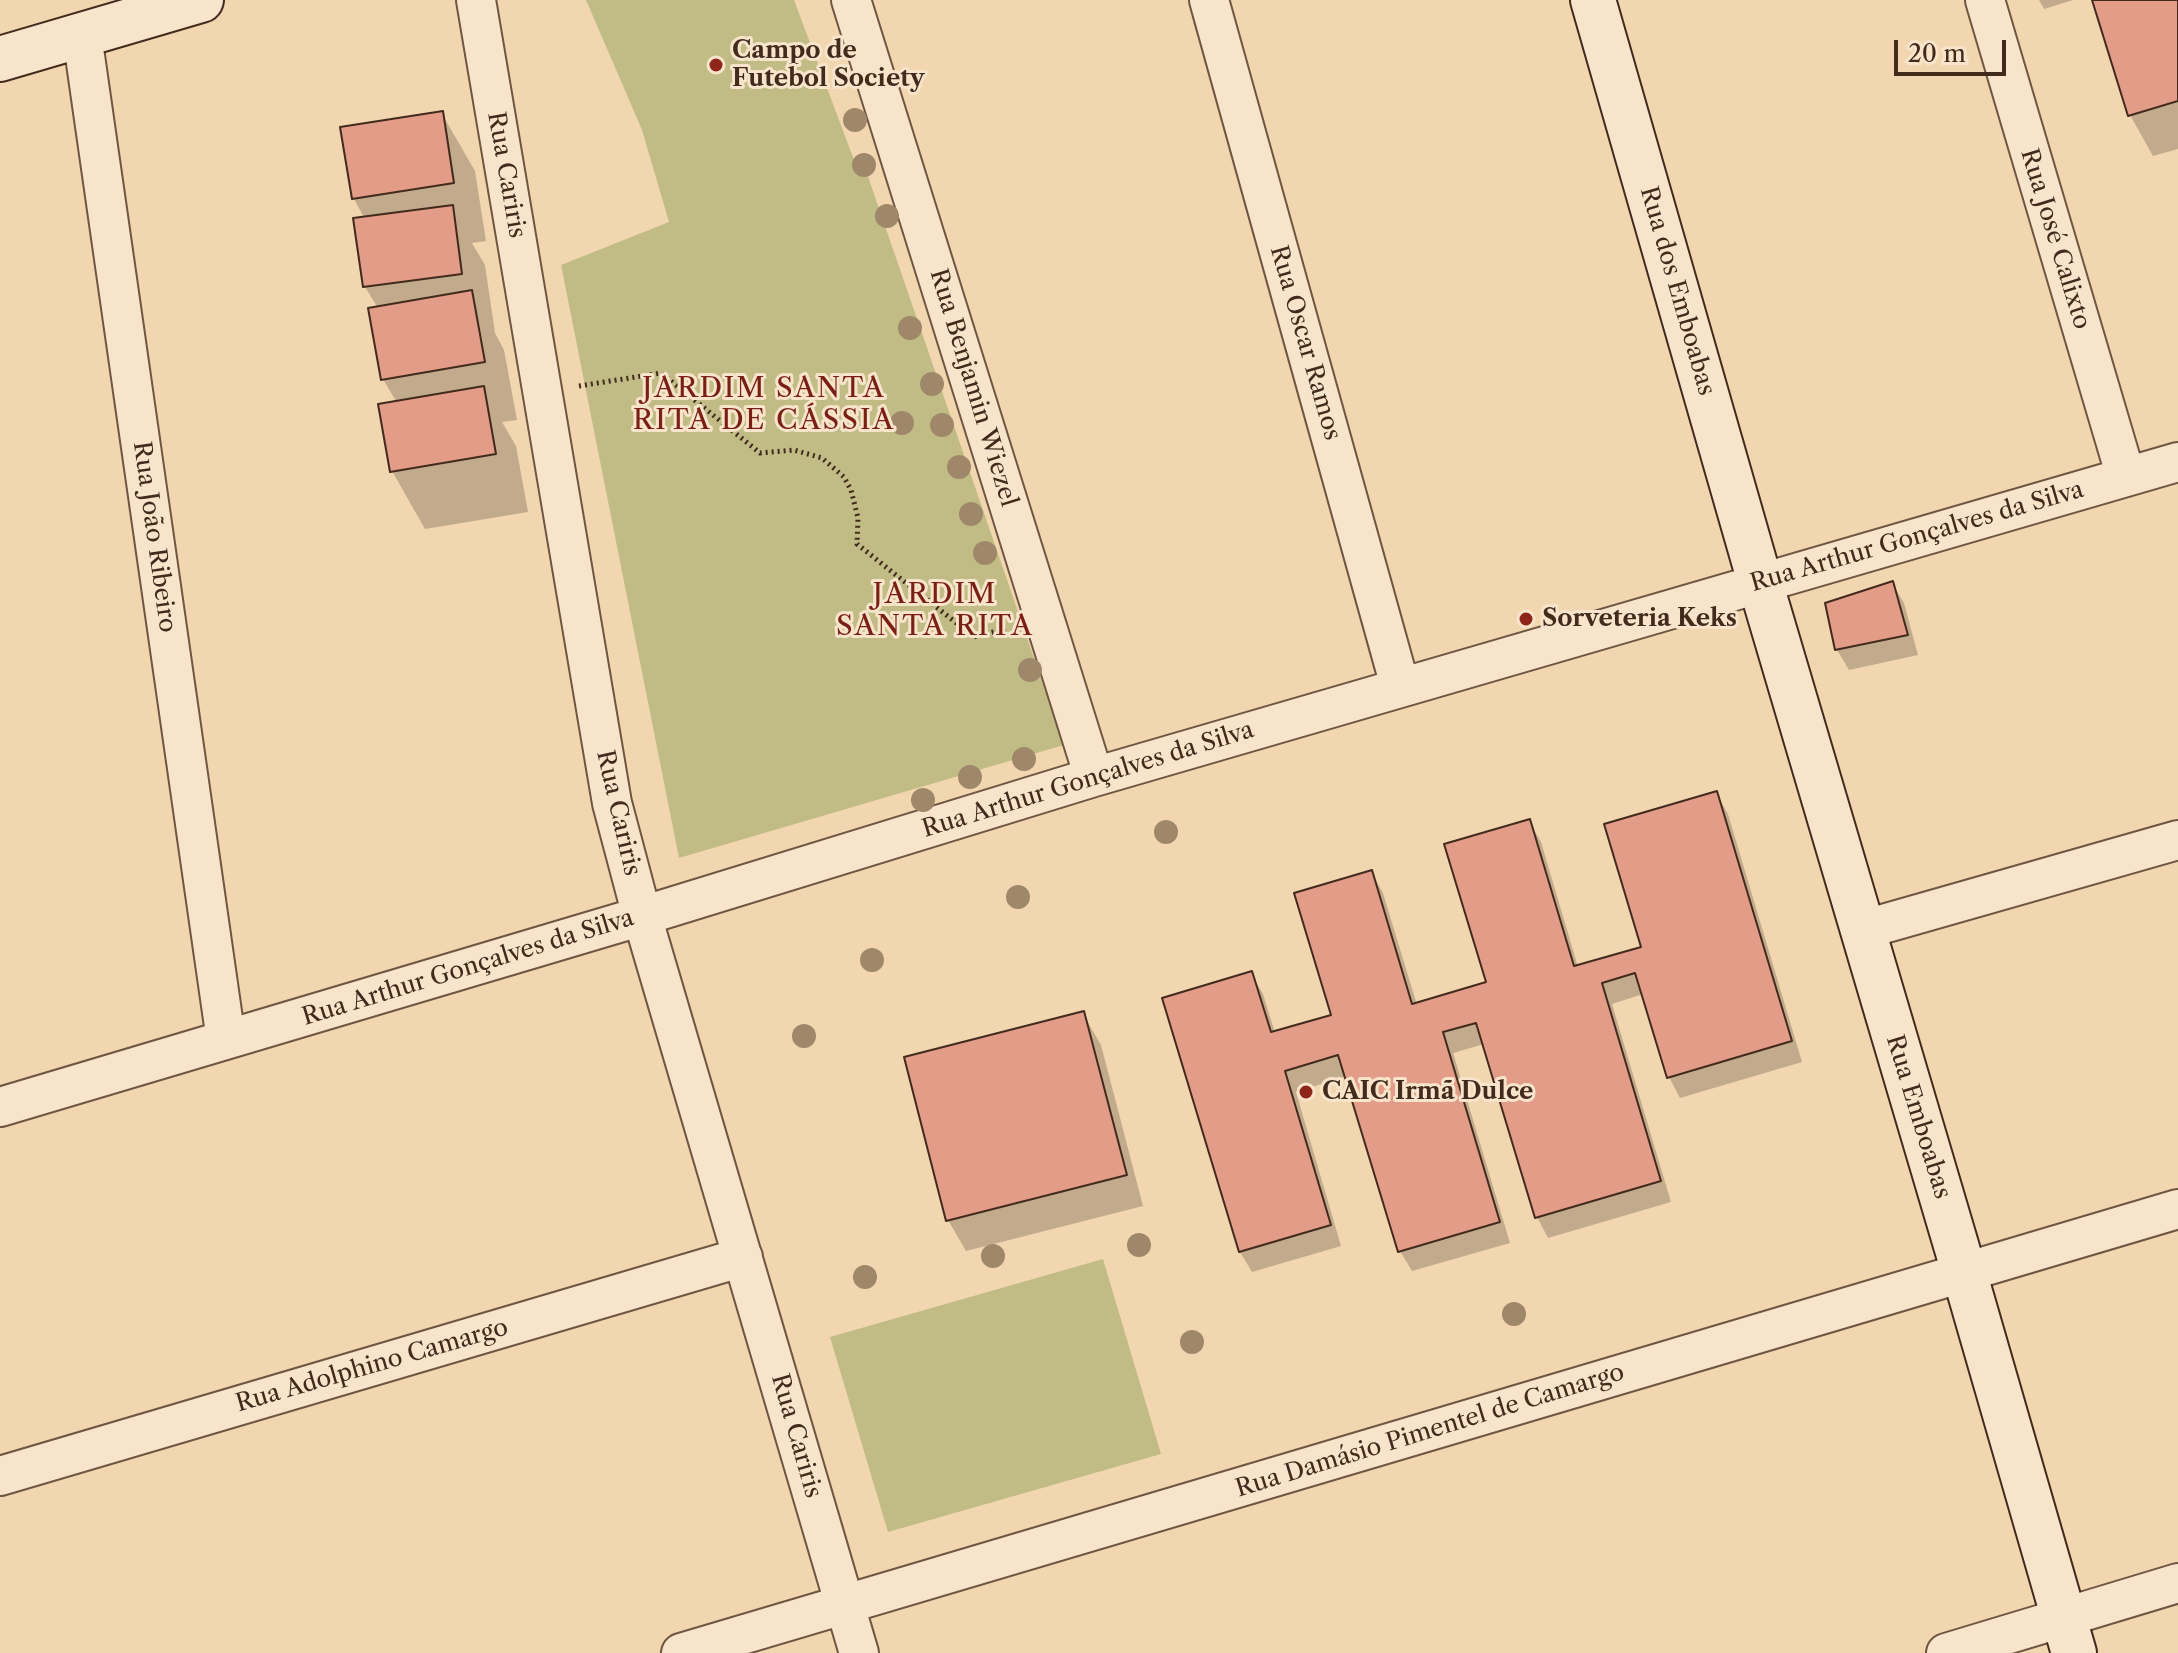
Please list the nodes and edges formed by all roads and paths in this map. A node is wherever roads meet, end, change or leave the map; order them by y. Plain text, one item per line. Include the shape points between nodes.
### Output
1 (201, 0) edge
2 (476, 0) edge
3 (851, 0) edge
4 (1209, 0) edge
5 (1593, 0) edge
6 (1985, 0) edge
7 (82, 35) junction
8 (0, 59) edge
9 (543, 391) junction
10 (2178, 462) edge
11 (2126, 477) junction
12 (1760, 582) junction
13 (1045, 619) junction
14 (1400, 686) junction
15 (1094, 777) junction
16 (2178, 840) edge
17 (642, 916) junction
18 (1862, 930) junction
19 (226, 1040) junction
20 (0, 1107) edge
21 (2178, 1209) edge
22 (743, 1257) junction
23 (1964, 1272) junction
24 (0, 1476) edge
25 (2178, 1583) edge
26 (845, 1605) junction
27 (2069, 1635) edge
28 (681, 1653) edge
29 (859, 1653) edge
30 (1946, 1653) edge

1 - 7 street
2 - 9 street, Rua Cariris
3 - 13 street, Rua Benjamin Wiezel
4 - 14 street, Rua Oscar Ramos
5 - 12 street, Rua dos Emboabas
6 - 11 street, Rua José Calixto
7 - 8 street
7 - 19 street, Rua João Ribeiro
9 - 13 path via 661,373 760,453 794,450 831,465 851,490 857,544 974,637
9 - 17 street, Rua Cariris via 612,803
10 - 11 street, Rua Arthur Gonçalves da Silva
11 - 12 street, Rua Arthur Gonçalves da Silva
12 - 14 street, Rua Arthur Gonçalves da Silva
12 - 18 street, Rua Emboabas
13 - 15 street, Rua Benjamin Wiezel
14 - 15 street, Rua Arthur Gonçalves da Silva
15 - 17 street, Rua Arthur Gonçalves da Silva
16 - 18 street
17 - 19 street, Rua Arthur Gonçalves da Silva
17 - 22 street, Rua Cariris
18 - 23 street, Rua Emboabas
19 - 20 street, Rua Arthur Gonçalves da Silva
21 - 23 street, Rua Damásio Pimentel de Camargo
22 - 24 street, Rua Adolphino Camargo
22 - 26 street, Rua Cariris
23 - 26 street, Rua Damásio Pimentel de Camargo
23 - 27 street, Rua Emboabas
25 - 27 street
26 - 28 street, Rua Damásio Pimentel de Camargo
26 - 29 street, Rua Cariris
27 - 30 street

